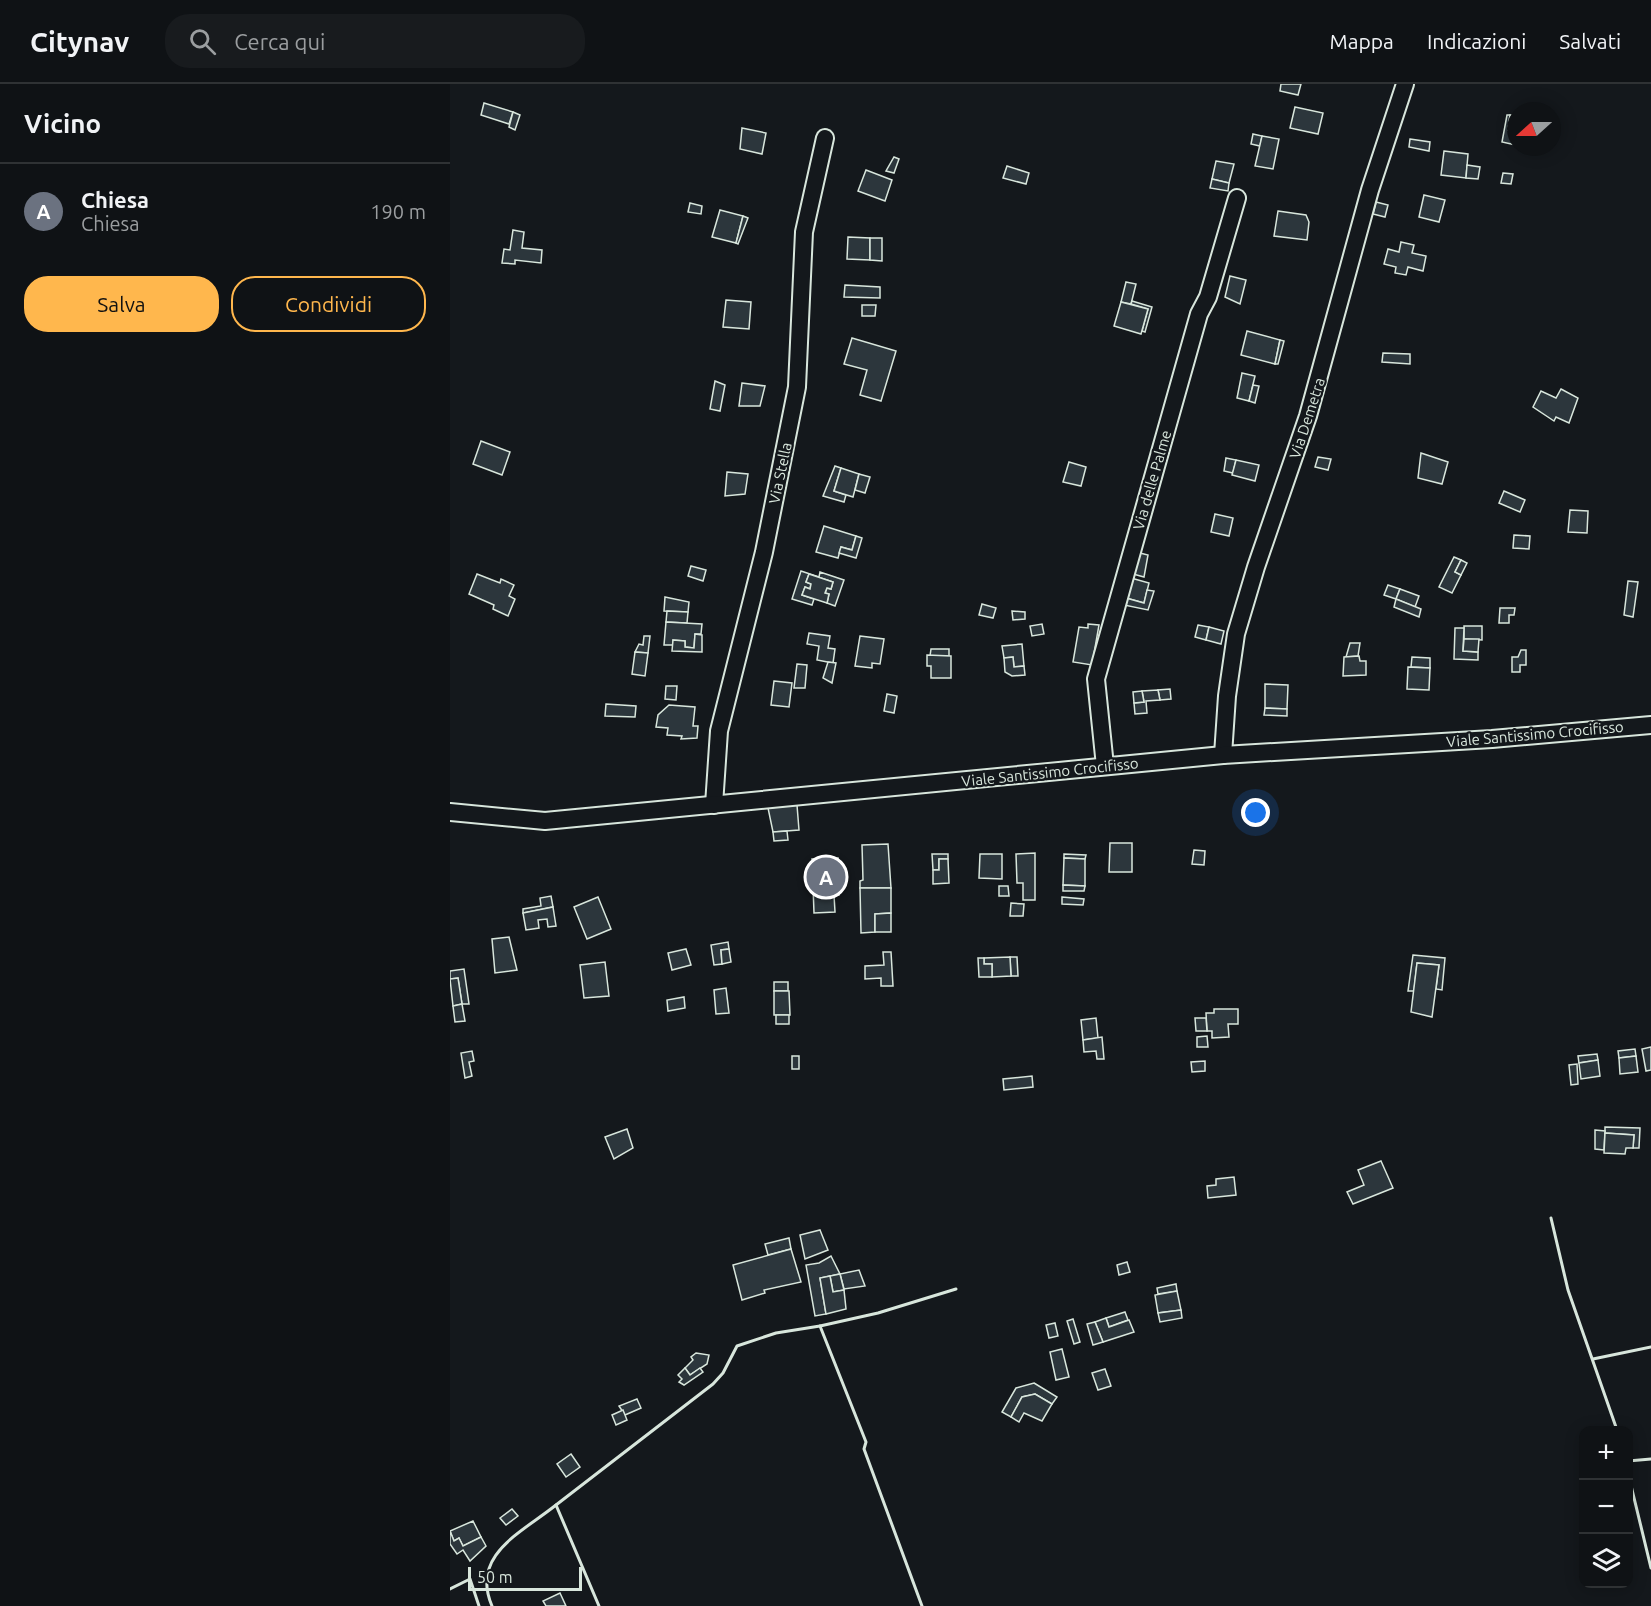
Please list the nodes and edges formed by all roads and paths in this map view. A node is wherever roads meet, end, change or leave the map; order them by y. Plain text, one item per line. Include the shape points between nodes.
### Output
1 (1405, 84) edge
2 (825, 138) dead end
3 (1237, 198) dead end
4 (1651, 725) edge
5 (1223, 755) junction
6 (1105, 766) junction
7 (714, 805) junction
8 (450, 812) edge

1 - 5 street, Via Demetra via 1370,190 1308,416 1236,634
2 - 7 street, Via Stella via 804,232 797,387 764,552 719,731
3 - 6 street, Via delle Palme via 1208,297 1199,314 1096,679
4 - 5 street, Viale Santissimo Crocifisso
5 - 6 street, Viale Santissimo Crocifisso
6 - 7 street, Viale Santissimo Crocifisso
7 - 8 street, Viale Santissimo Crocifisso via 546,821

